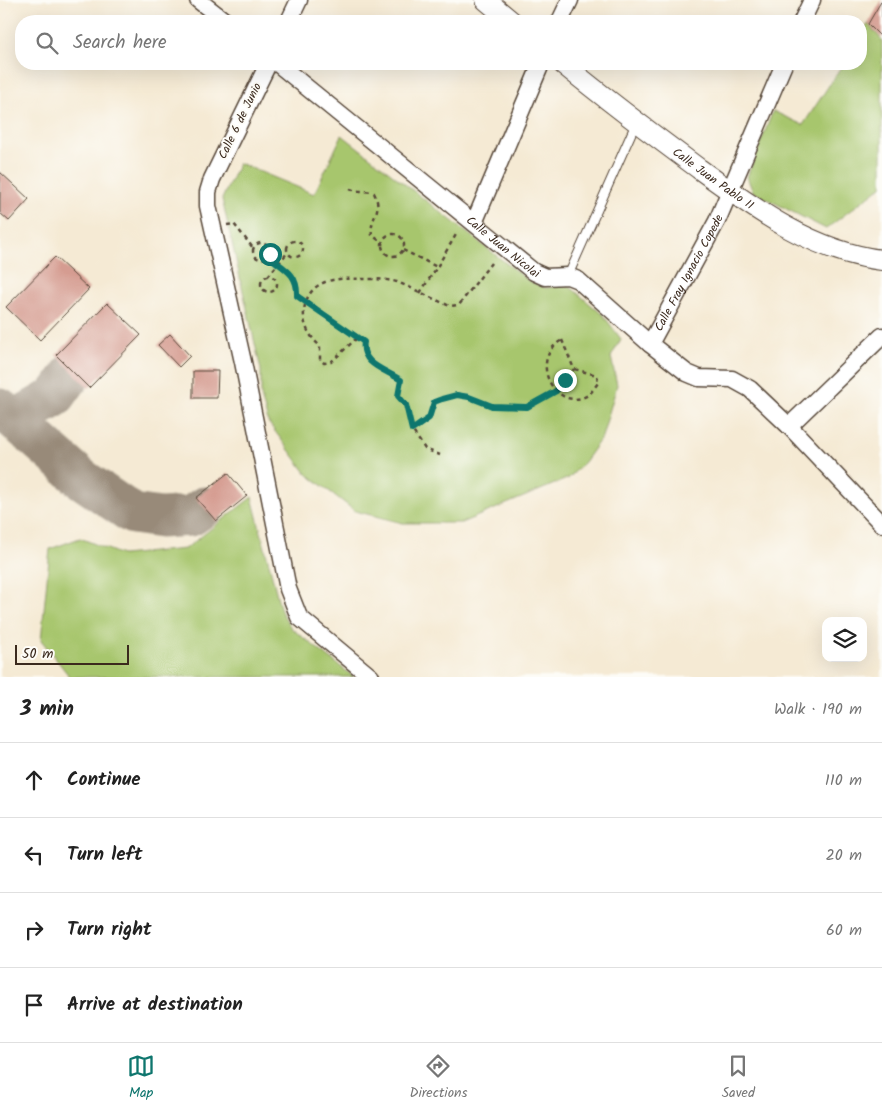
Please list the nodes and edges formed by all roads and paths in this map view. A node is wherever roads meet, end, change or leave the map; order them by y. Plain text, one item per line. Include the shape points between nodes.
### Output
1 (198, 0) edge
2 (299, 0) edge
3 (486, 0) edge
4 (570, 0) edge
5 (812, 0) edge
6 (217, 15) edge
7 (292, 15) edge
8 (504, 15) edge
9 (563, 15) edge
10 (805, 15) edge
11 (265, 70) edge
12 (285, 70) edge
13 (539, 70) edge
14 (570, 70) edge
15 (781, 70) edge
16 (636, 123) junction
17 (350, 189) dead end
18 (730, 191) junction
19 (474, 223) junction
20 (234, 224) dead end
21 (457, 233) dead end
22 (382, 242) junction
23 (253, 248) junction
24 (403, 250) junction
25 (288, 252) junction
26 (268, 256) junction
27 (882, 260) edge
28 (278, 264) junction
29 (491, 264) dead end
30 (437, 267) junction
31 (268, 276) junction
32 (568, 276) junction
33 (420, 293) junction
34 (306, 302) junction
35 (882, 336) edge
36 (357, 338) junction
37 (650, 344) junction
38 (574, 369) junction
39 (556, 391) junction
40 (789, 426) junction
41 (412, 430) junction
42 (440, 455) dead end
43 (882, 524) edge
44 (372, 677) edge

1 - 6 street
2 - 7 street
3 - 8 street
4 - 9 street
5 - 10 street
11 - 44 street, Calle 6 de Junio via 212,179 208,206 288,589 299,617
12 - 19 street, Calle Juan Nicolai
13 - 19 street
14 - 16 street, Calle Juan Pablo II
15 - 18 street, Calle Fray Ignacio Copede
16 - 18 street, Calle Juan Pablo II
16 - 32 lane
17 - 22 path via 374,193 378,209 370,226 372,235
18 - 27 street, Calle Juan Pablo II via 776,221 830,248
18 - 37 street, Calle Fray Ignacio Copede
19 - 32 street, Calle Juan Nicolai via 534,272 546,277
20 - 23 path
21 - 30 path
22 - 24 path via 384,252 392,256
22 - 24 path via 387,235 396,234 404,242
23 - 26 path via 256,258 263,260
23 - 26 path via 264,244 269,248
24 - 30 path
25 - 25 path via 292,257 299,257 303,246 293,241
25 - 28 path
26 - 28 path
28 - 31 path
28 - 34 path via 293,276 297,296
29 - 33 path via 459,305 450,306
30 - 33 path
31 - 31 path via 260,284 270,292 276,289 277,283
32 - 37 street via 578,280
33 - 34 path via 382,279 336,278 314,290
34 - 36 path
34 - 36 path via 305,326 320,346 320,360 324,363 331,362
35 - 40 street
36 - 41 path via 364,342 366,358 401,380 398,396 406,405
37 - 40 street via 687,373 699,378 732,380 750,389
38 - 39 path
38 - 39 path via 597,375 598,383 588,395 574,399 563,397
38 - 39 path via 562,340 554,345 546,368 547,379
39 - 41 path via 527,407 492,406 457,395 442,399 434,402 429,418
40 - 43 street
41 - 42 path via 425,450

